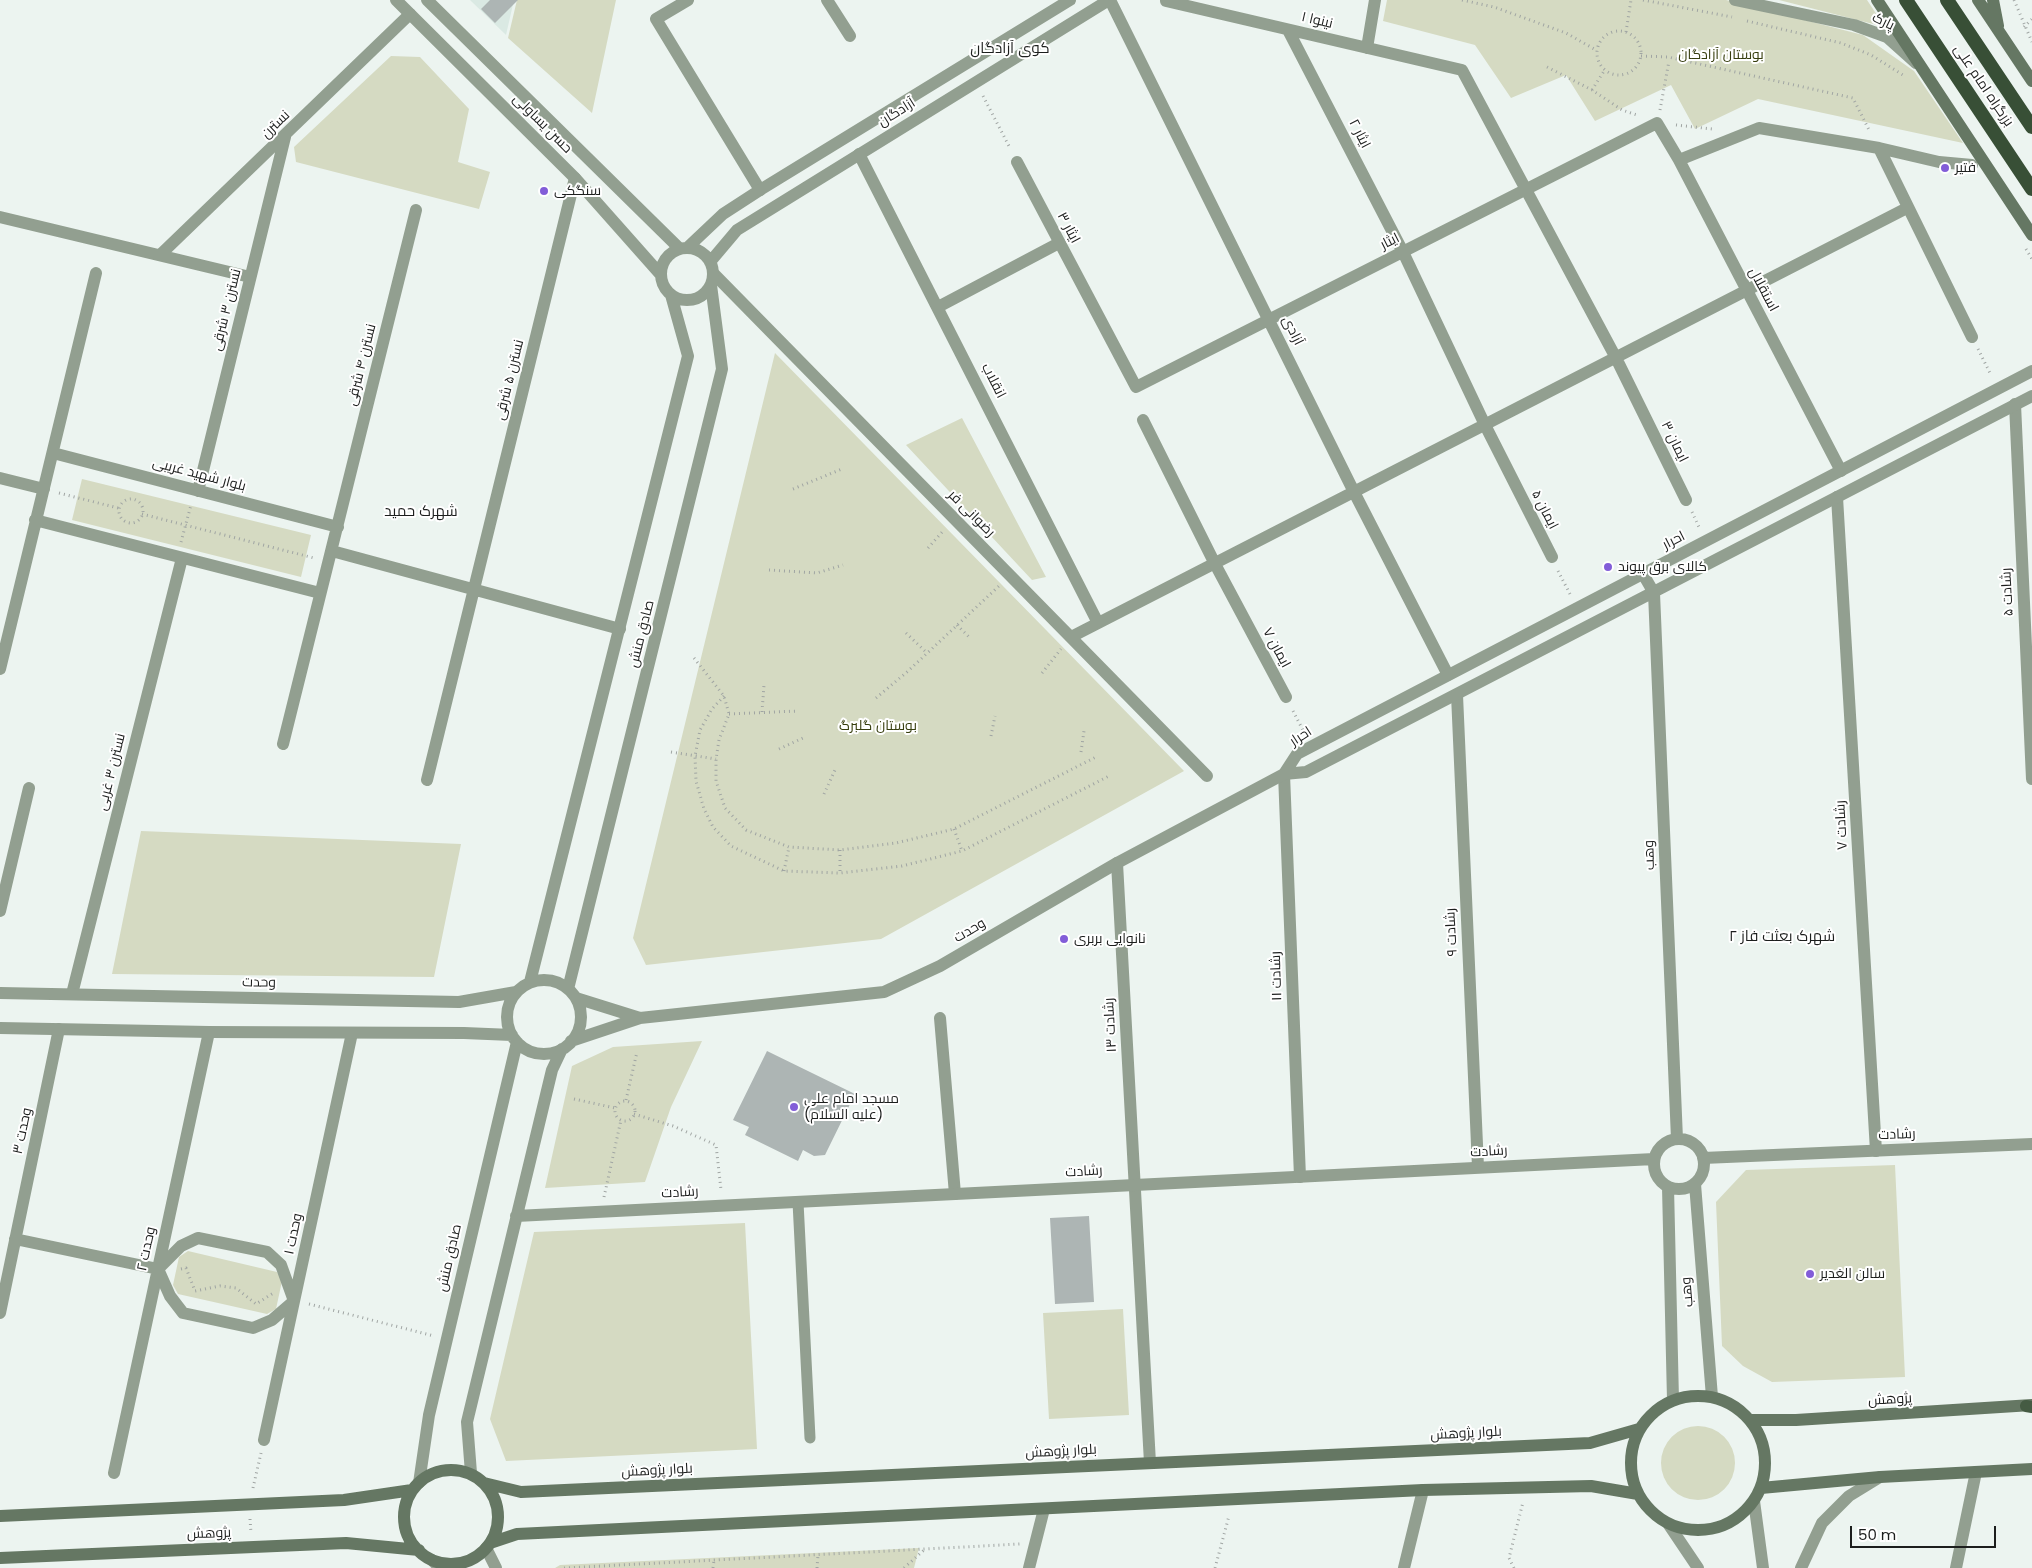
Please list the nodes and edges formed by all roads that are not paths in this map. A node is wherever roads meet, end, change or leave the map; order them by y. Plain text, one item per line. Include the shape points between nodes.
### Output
1 (396, 0) edge
2 (427, 0) edge
3 (688, 0) edge
4 (827, 0) edge
5 (1070, 0) edge
6 (1109, 0) edge
7 (1376, 0) edge
8 (1735, 0) edge
9 (1878, 0) edge
10 (1906, 0) edge
11 (1947, 0) edge
12 (1978, 0) edge
13 (1993, 0) edge
14 (1166, 1) edge
15 (410, 14) junction
16 (1288, 30) junction
17 (850, 36) dead end
18 (2000, 36) junction
19 (1367, 48) junction
20 (1922, 68) junction
21 (1462, 70) joint
22 (2032, 81) edge
23 (1657, 122) joint
24 (2032, 127) edge
25 (285, 137) junction
26 (1878, 148) junction
27 (860, 154) junction
28 (1679, 160) junction
29 (1017, 162) road end
30 (1972, 165) dead end
31 (575, 178) junction
32 (1527, 189) junction
33 (2032, 189) edge
34 (760, 190) junction
35 (1907, 208) junction
36 (416, 210) dead end
37 (0, 217) edge
38 (2027, 239) edge
39 (1059, 242) junction
40 (683, 248) junction
41 (1403, 252) junction
42 (160, 255) junction
43 (96, 273) dead end
44 (711, 273) junction
45 (660, 275) junction
46 (250, 277) junction
47 (1746, 291) junction
48 (671, 296) junction
49 (938, 307) junction
50 (1270, 319) junction
51 (1972, 336) road end
52 (1616, 358) junction
53 (2032, 372) edge
54 (1136, 388) joint
55 (2032, 396) edge
56 (2015, 404) junction
57 (1143, 420) dead end
58 (1485, 425) junction
59 (52, 452) junction
60 (1841, 471) junction
61 (0, 478) edge
62 (44, 489) junction
63 (198, 491) junction
64 (1354, 492) junction
65 (1837, 497) junction
66 (1686, 500) road end
67 (35, 520) junction
68 (338, 527) junction
69 (330, 556) junction
70 (1552, 557) road end
71 (182, 558) junction
72 (1215, 564) junction
73 (1643, 574) junction
74 (475, 589) junction
75 (320, 593) junction
76 (1654, 593) junction
77 (1098, 624) junction
78 (620, 629) junction
79 (1071, 637) junction
80 (0, 669) edge
81 (1448, 675) junction
82 (1457, 695) junction
83 (1286, 697) road end
84 (283, 744) dead end
85 (1284, 774) junction
86 (1207, 776) dead end
87 (2032, 779) edge
88 (427, 780) dead end
89 (29, 788) dead end
90 (1117, 863) junction
91 (0, 911) edge
92 (530, 982) junction
93 (516, 992) junction
94 (0, 993) edge
95 (572, 993) junction
96 (72, 994) junction
97 (640, 1018) junction
98 (940, 1018) dead end
99 (0, 1028) edge
100 (59, 1029) junction
101 (209, 1032) junction
102 (352, 1034) junction
103 (514, 1038) junction
104 (567, 1045) junction
105 (1676, 1139) junction
106 (2032, 1144) edge
107 (1876, 1151) junction
108 (1704, 1158) junction
109 (1654, 1159) junction
110 (1478, 1167) junction
111 (1300, 1176) junction
112 (1695, 1184) junction
113 (1136, 1185) junction
114 (1668, 1187) junction
115 (955, 1194) junction
116 (798, 1202) junction
117 (516, 1216) junction
118 (16, 1239) junction
119 (158, 1270) junction
120 (3, 1284) edge
121 (294, 1301) junction
122 (0, 1313) edge
123 (1712, 1396) junction
124 (1673, 1400) junction
125 (2030, 1406) edge
126 (1750, 1420) junction
127 (1639, 1429) junction
128 (810, 1438) dead end
129 (264, 1440) road end
130 (1150, 1463) junction
131 (2032, 1469) edge
132 (1976, 1472) junction
133 (114, 1473) dead end
134 (471, 1473) junction
135 (1880, 1477) junction
136 (484, 1483) junction
137 (416, 1486) junction
138 (1761, 1488) junction
139 (1423, 1490) junction
140 (1638, 1494) junction
141 (1754, 1501) junction
142 (1044, 1509) junction
143 (0, 1516) edge
144 (1669, 1525) junction
145 (488, 1545) junction
146 (419, 1550) junction
147 (0, 1558) edge
148 (436, 1564) edge
149 (496, 1568) edge
150 (1029, 1568) edge
151 (1404, 1568) edge
152 (1698, 1568) edge
153 (1763, 1568) edge
154 (1800, 1568) edge
155 (1956, 1568) edge

1 - 15 street, حسن یساولی
2 - 40 street, حسن یساولی
3 - 34 street via 656,19
4 - 17 street
5 - 34 street, آزادگان
6 - 27 street, آزادگان
6 - 50 street, آزادی
7 - 19 street
8 - 20 street, پارک via 1854,25 1887,38
9 - 20 main road
10 - 33 highway, بزرگراه امام علی
11 - 24 highway, بزرگراه امام علی
12 - 18 main road
13 - 18 main road
14 - 16 street, نینوا ۱
15 - 25 street, نسترن
15 - 31 street, حسن یساولی
16 - 19 street, نینوا ۱
16 - 41 street, ایثار ۲
18 - 22 main road
19 - 21 street, نینوا ۱
20 - 38 main road
21 - 32 street, ایمان ۳
23 - 28 street, استقلال
23 - 32 street, ایثار
25 - 42 street, نسترن
25 - 46 street, نسترن ۳ شرقی
26 - 28 street via 1759,128
26 - 30 street via 1939,162
26 - 35 street
27 - 44 street, آزادگان via 736,230
27 - 49 street, انقلاب
28 - 47 street, استقلال
29 - 39 street, ایثار ۳
31 - 45 street, حسن یساولی
31 - 74 street, نسترن ۵ شرقی
32 - 41 street, ایثار
32 - 52 street, ایمان ۳
34 - 40 street, آزادگان via 723,214
35 - 47 street
35 - 51 street
36 - 68 street, نسترن ۴ شرقی
37 - 42 street
39 - 49 street
39 - 54 street, ایثار ۳
40 - 44 street via 700,252
40 - 45 street via 665,259
41 - 50 street, ایثار
41 - 58 street, ایثار ۲
42 - 46 street
43 - 59 street
44 - 48 street via 707,291 694,300
44 - 79 street, رضوانی فر
44 - 95 street, صادق منش via 722,369
45 - 48 street
46 - 63 street, نسترن ۳ شرقی
47 - 52 street
47 - 60 street, استقلال
48 - 78 street, صادق منش via 688,356
49 - 77 street, انقلاب
50 - 54 street, ایثار
50 - 64 street, آزادی
52 - 58 street
52 - 66 street, ایمان ۳
53 - 60 street, احرار
55 - 56 street
56 - 65 street
56 - 87 street, رشادت ۵
57 - 72 street, ایمان ۷
58 - 64 street
58 - 70 street, ایمان ۵
59 - 62 street
59 - 63 street, بلوار شهید غریبی
60 - 73 street, احرار
61 - 62 street
62 - 67 street
63 - 68 street, بلوار شهید غریبی
64 - 72 street
64 - 81 street, آزادی
65 - 76 street
65 - 107 street, رشادت ۷
67 - 71 street
67 - 80 street
68 - 69 street, نسترن ۴ شرقی
69 - 74 street
69 - 75 street, نسترن ۴ شرقی
71 - 75 street
71 - 96 street, نسترن ۳ غربی
72 - 77 street
72 - 83 street, ایمان ۷
73 - 76 street, وهب
73 - 81 street, احرار
74 - 78 street
74 - 88 street, نسترن ۵ شرقی
75 - 84 street, نسترن ۴ شرقی
76 - 82 street
76 - 105 street, وهب
77 - 79 street
78 - 92 street, صادق منش
79 - 86 street, رضوانی فر
81 - 85 street, احرار via 1297,754
82 - 85 street via 1306,772
82 - 110 street, رشادت ۹
85 - 90 street, وحدت
85 - 111 street, رشادت ۱۱
89 - 91 street
90 - 97 street, وحدت via 940,966 884,992
90 - 113 street, رشادت ۱۳
92 - 93 street
92 - 95 street via 547,980
93 - 96 street, وحدت via 460,1002
93 - 103 street via 507,1013 507,1024
94 - 96 street, وحدت
95 - 97 street, وحدت
95 - 104 street via 580,1020 577,1032
97 - 104 street, وحدت
98 - 115 street
99 - 100 street
100 - 101 street
100 - 118 street, وحدت ۳
101 - 102 street
101 - 119 street, وحدت ۲
102 - 103 street via 464,1032
102 - 121 street, وحدت ۱
103 - 104 street via 528,1050 540,1054 551,1053
103 - 137 street, صادق منش
104 - 117 street via 552,1070
105 - 108 street via 1691,1142
105 - 109 street via 1662,1145
106 - 107 street, رشادت
107 - 108 street, رشادت
108 - 112 street via 1703,1173
109 - 110 street, رشادت
109 - 114 street via 1656,1175
110 - 111 street, رشادت
111 - 113 street, رشادت
112 - 114 street via 1682,1190
112 - 123 street, وهب
113 - 115 street, رشادت
113 - 130 street, رشادت ۱۳
114 - 124 street, وهب
115 - 116 street, رشادت
116 - 117 street, رشادت
116 - 128 lane
117 - 134 street via 467,1422
118 - 119 street
118 - 120 street, وحدت ۳
119 - 121 street via 182,1313 253,1328 272,1320
119 - 121 street via 181,1246 198,1238 267,1252 281,1265
119 - 133 street, وحدت ۲
120 - 122 street, وحدت ۳
121 - 129 street, وحدت ۱
123 - 124 main road via 1692,1395
123 - 126 main road via 1738,1408
124 - 127 main road via 1654,1412
125 - 126 main road, پژوهش
126 - 138 main road via 1765,1453
127 - 130 main road, بلوار پژوهش via 1590,1443
127 - 140 main road via 1631,1450 1631,1473
130 - 136 main road, بلوار پژوهش via 522,1492
131 - 132 main road
132 - 135 main road
132 - 155 street
134 - 136 main road
134 - 137 main road via 455,1469 438,1471
135 - 138 main road
135 - 154 street via 1849,1496 1822,1523
136 - 145 main road via 494,1496 498,1512 497,1528
137 - 143 main road, پژوهش via 344,1500
137 - 146 main road via 406,1505 404,1521 409,1537
138 - 141 main road
139 - 140 main road via 1591,1486
139 - 142 main road
139 - 151 street
140 - 144 main road via 1651,1512
141 - 144 main road via 1732,1522 1712,1530 1690,1531
141 - 153 street
142 - 145 main road via 517,1534
142 - 150 street
144 - 152 street
145 - 148 main road via 479,1555 464,1562
145 - 149 street
146 - 147 main road, پژوهش via 346,1543
146 - 148 main road

